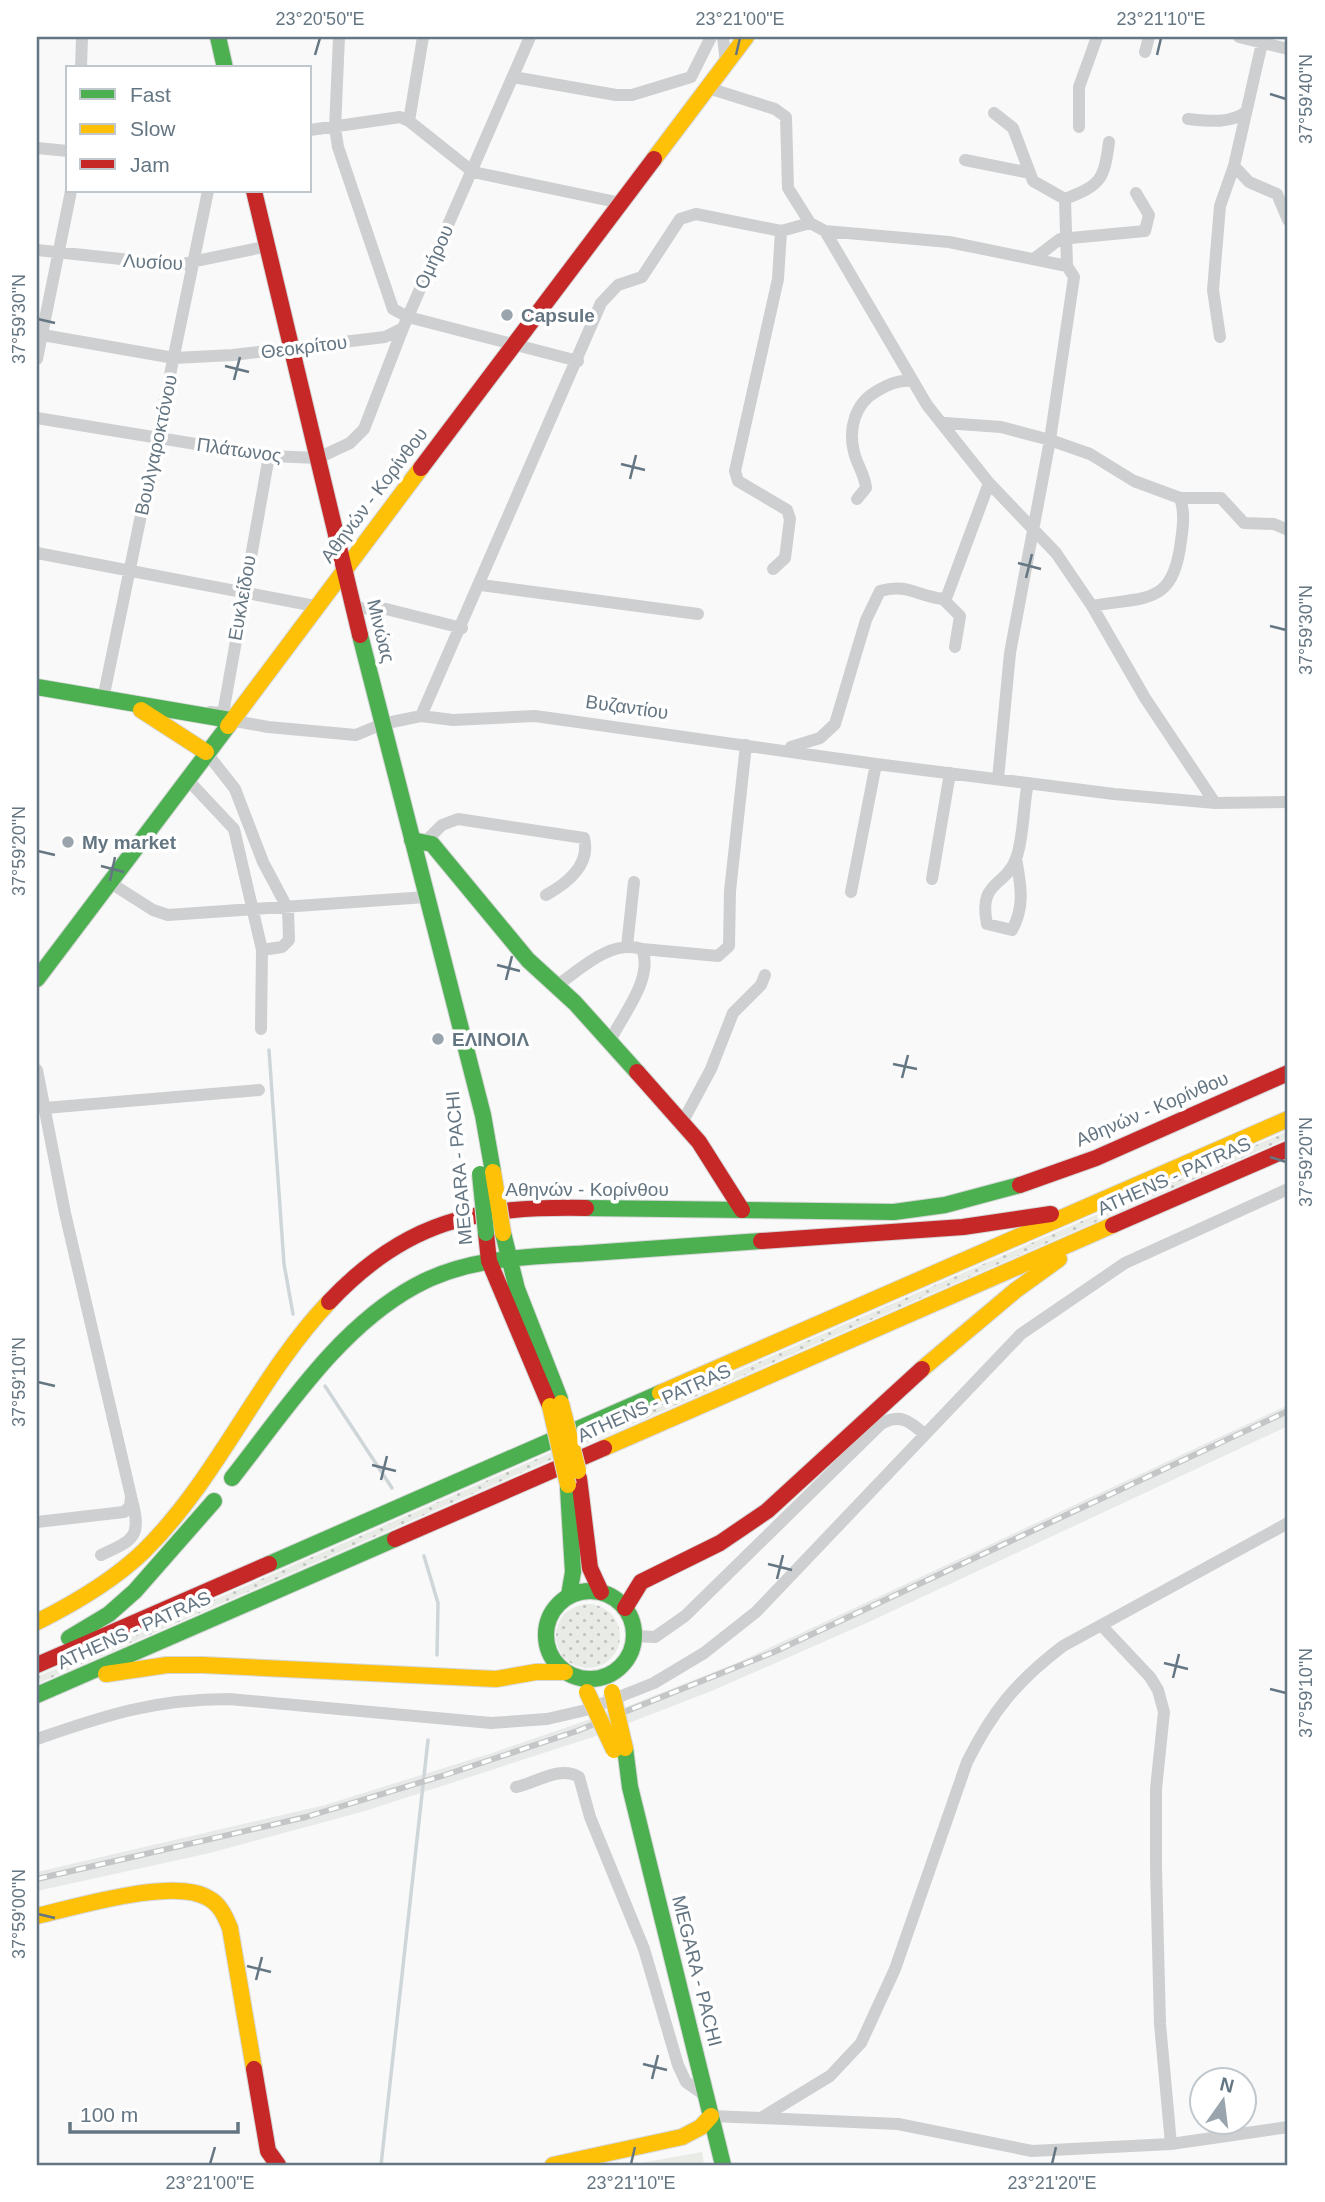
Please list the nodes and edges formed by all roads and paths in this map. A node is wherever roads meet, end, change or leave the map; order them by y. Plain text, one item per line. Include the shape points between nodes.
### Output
1 (82, 37) edge
2 (218, 37) edge
3 (339, 37) edge
4 (423, 37) edge
5 (530, 37) edge
6 (711, 37) edge
7 (723, 37) edge
8 (746, 37) edge
9 (1097, 37) edge
10 (1149, 37) edge
11 (1239, 37) edge
12 (1262, 43) junction
13 (1288, 49) edge
14 (1145, 52) dead end
15 (726, 64) junction
16 (81, 66) edge
17 (225, 66) edge
18 (513, 77) junction
19 (708, 88) junction
20 (1246, 112) junction
21 (994, 113) dead end
22 (1188, 120) dead end
23 (409, 121) junction
24 (1079, 127) dead end
25 (335, 128) junction
26 (312, 130) edge
27 (1109, 142) dead end
28 (37, 148) edge
29 (66, 151) edge
30 (965, 160) dead end
31 (1234, 166) junction
32 (473, 172) junction
33 (1030, 173) junction
34 (71, 192) edge
35 (208, 192) edge
36 (254, 192) edge
37 (1136, 193) dead end
38 (1065, 199) junction
39 (621, 203) junction
40 (1288, 220) edge
41 (810, 223) junction
42 (781, 231) junction
43 (825, 231) junction
44 (1067, 238) junction
45 (268, 246) junction
46 (37, 250) edge
47 (60, 254) junction
48 (1035, 258) junction
49 (191, 264) junction
50 (1068, 265) junction
51 (405, 322) junction
52 (39, 335) edge
53 (1220, 337) dead end
54 (514, 344) junction
55 (292, 348) junction
56 (174, 358) junction
57 (37, 359) edge
58 (578, 361) junction
59 (912, 382) junction
60 (37, 418) edge
61 (945, 423) junction
62 (156, 438) junction
63 (1050, 440) junction
64 (269, 456) junction
65 (318, 458) junction
66 (989, 482) junction
67 (1180, 498) junction
68 (857, 499) dead end
69 (1034, 530) junction
70 (1288, 530) edge
71 (37, 553) edge
72 (773, 569) dead end
73 (345, 570) junction
74 (130, 572) junction
75 (481, 585) junction
76 (243, 590) junction
77 (943, 599) junction
78 (315, 606) junction
79 (1092, 606) junction
80 (353, 608) junction
81 (698, 614) dead end
82 (462, 628) junction
83 (955, 647) dead end
84 (37, 687) edge
85 (103, 698) junction
86 (125, 702) junction
87 (195, 714) junction
88 (421, 716) junction
89 (230, 720) junction
90 (382, 724) junction
91 (746, 745) junction
92 (764, 747) junction
93 (206, 752) junction
94 (876, 764) junction
95 (950, 773) junction
96 (186, 778) junction
97 (998, 779) junction
98 (1028, 783) junction
99 (1288, 802) edge
100 (1214, 803) junction
101 (419, 841) junction
102 (1016, 858) junction
103 (932, 879) dead end
104 (109, 882) junction
105 (634, 882) dead end
106 (851, 892) dead end
107 (546, 895) dead end
108 (426, 897) junction
109 (288, 909) junction
110 (253, 911) junction
111 (627, 946) junction
112 (642, 949) junction
113 (262, 950) junction
114 (45, 956) edge
115 (765, 975) dead end
116 (37, 979) edge
117 (556, 986) junction
118 (261, 1029) dead end
119 (610, 1041) junction
120 (37, 1070) edge
121 (1288, 1073) edge
122 (472, 1079) joint
123 (259, 1090) dead end
124 (45, 1108) junction
125 (1288, 1119) edge
126 (682, 1123) junction
127 (1288, 1149) edge
128 (487, 1173) junction
129 (1288, 1189) edge
130 (1082, 1209) junction
131 (742, 1210) junction
132 (486, 1233) junction
133 (1083, 1239) junction
134 (508, 1259) junction
135 (489, 1261) junction
136 (461, 1266) junction
137 (555, 1402) junction
138 (924, 1434) junction
139 (232, 1478) dead end
140 (573, 1481) junction
141 (131, 1496) junction
142 (214, 1501) dead end
143 (37, 1522) edge
144 (1288, 1523) edge
145 (100, 1555) dead end
146 (601, 1592) junction
147 (569, 1595) junction
148 (625, 1608) junction
149 (37, 1622) edge
150 (1101, 1625) junction
151 (634, 1636) junction
152 (39, 1664) edge
153 (614, 1672) junction
154 (568, 1674) junction
155 (72, 1680) junction
156 (37, 1695) edge
157 (37, 1739) edge
158 (620, 1749) junction
159 (516, 1787) dead end
160 (37, 1916) edge
161 (706, 2096) junction
162 (711, 2116) junction
163 (761, 2118) junction
164 (1288, 2127) edge
165 (1171, 2144) junction
166 (269, 2158) edge
167 (278, 2165) edge
168 (553, 2165) edge
169 (723, 2165) edge

1 - 16 street
2 - 17 main road
3 - 25 street
4 - 23 street
5 - 18 street, Ομήρου
6 - 18 street via 691,77 632,95
7 - 15 street
8 - 15 main road, Αθηνών - Κορίνθου
9 - 24 street via 1079,87
10 - 14 street
11 - 12 street
12 - 13 street
12 - 20 street
15 - 19 main road, Αθηνών - Κορίνθου
18 - 32 street, Ομήρου
19 - 39 main road, Αθηνών - Κορίνθου
19 - 41 street via 775,109 786,117 788,188
20 - 22 street via 1224,120
20 - 31 street
21 - 33 street via 1013,128
23 - 25 street via 394,117
23 - 32 street
25 - 26 street
25 - 51 street via 393,309
27 - 38 street via 1102,178 1094,187
28 - 29 street
30 - 33 street
31 - 40 street via 1249,182 1277,194
31 - 53 street via 1217,229 1213,290
32 - 39 street
32 - 51 street, Ομήρου
33 - 38 street via 1040,187
34 - 47 street
35 - 49 street, Βουλγαροκτόνου
36 - 45 main road, Μινώας
37 - 44 street via 1149,215 1145,231
38 - 44 street
39 - 54 main road, Αθηνών - Κορίνθου
41 - 42 street
41 - 43 street
42 - 58 street via 686,215 642,277 618,285 601,303
42 - 72 street via 778,279 735,471 738,481 787,510 785,558
43 - 48 street via 949,242
43 - 59 street
44 - 48 street
44 - 50 street
45 - 49 street, Λυσίου
45 - 55 main road, Μινώας
46 - 47 street, Λυσίου
47 - 49 street, Λυσίου
47 - 52 street
48 - 50 street
49 - 56 street, Βουλγαροκτόνου
50 - 63 street via 1074,277
51 - 54 street
51 - 55 street, Θεοκρίτου via 385,337
51 - 65 street, Ομήρου via 364,429 350,443
52 - 56 street, Θεοκρίτου
52 - 57 street
54 - 58 street
54 - 73 main road, Αθηνών - Κορίνθου
55 - 56 street, Θεοκρίτου
55 - 65 main road, Μινώας
56 - 62 street, Βουλγαροκτόνου
58 - 75 street
59 - 61 street
59 - 68 street via 890,384 857,409 853,451 866,488
60 - 62 street, Πλάτωνος
61 - 63 street via 1001,427
61 - 66 street
62 - 64 street, Πλάτωνος
62 - 74 street, Βουλγαροκτόνου
63 - 67 street via 1090,454 1134,481
63 - 69 street
64 - 65 street, Πλάτωνος
64 - 76 street, Ευκλείδου
65 - 73 main road, Μινώας
66 - 69 street
66 - 77 street via 955,579
67 - 70 street via 1221,498 1244,523 1274,524
67 - 79 street via 1183,528 1172,581 1157,594
69 - 79 street via 1056,553
69 - 97 street via 1010,653
71 - 74 street
73 - 78 main road, Αθηνών - Κορίνθου
73 - 80 main road, Μινώας
74 - 76 street
74 - 85 street, Βουλγαροκτόνου
75 - 81 street
75 - 82 street
76 - 78 street
76 - 87 street, Ευκλείδου via 224,708 221,713
77 - 83 street via 960,616
77 - 92 street via 896,586 880,591 866,620 835,724 805,745
78 - 80 main road via 334,603
78 - 89 main road, Αθηνών - Κορίνθου
79 - 100 street
80 - 82 street via 386,609
80 - 90 main road, Μινώας
82 - 88 street
84 - 85 main road, Βυζαντίου
85 - 86 main road, Βυζαντίου
86 - 87 main road, Βυζαντίου
86 - 93 main road via 156,717
87 - 89 main road, Βυζαντίου
88 - 90 street, Βυζαντίου
88 - 91 street, Βυζαντίου via 453,720 535,716
89 - 90 street, Βυζαντίου via 356,735
89 - 93 main road, Αθηνών - Κορίνθου
90 - 101 main road, Μινώας
91 - 92 street, Βυζαντίου
91 - 112 street via 730,891 729,946 718,956
92 - 94 street, Βυζαντίου
93 - 96 main road, Αθηνών - Κορίνθου
93 - 109 street via 235,789 263,862
94 - 95 street, Βυζαντίου
94 - 106 street
95 - 97 street, Βυζαντίου
95 - 103 street
96 - 104 main road, Αθηνών - Κορίνθου
96 - 110 street via 234,829
97 - 98 street, Βυζαντίου
98 - 100 street, Βυζαντίου
98 - 102 street
99 - 100 street, Βυζαντίου
101 - 107 street via 458,820 584,838 576,873 568,884
101 - 108 main road, Μινώας
101 - 117 main road via 485,904 528,960
102 - 102 street via 984,905 987,924 998,929 1012,930 1016,922 1022,893
104 - 110 street via 168,915
104 - 114 main road, Αθηνών - Κορίνθου
105 - 111 street
108 - 109 street
108 - 122 main road, Μινώας
109 - 110 street
109 - 113 street via 289,940 282,947
110 - 113 street
111 - 112 street
111 - 117 street via 605,953
112 - 119 street via 646,960 642,979
113 - 118 street
114 - 116 main road, Αθηνών - Κορίνθου
115 - 126 street via 733,1013 711,1069
117 - 119 main road
119 - 126 main road
120 - 124 street
121 - 131 main road, Αθηνών - Κορίνθου via 1030,1184 982,1199 894,1212
122 - 128 main road, MEGARA - PACHI via 484,1115
123 - 124 street
124 - 141 street
125 - 130 main road, ATHENS - PATRAS
126 - 131 main road via 707,1153
127 - 133 main road, ATHENS - PATRAS
128 - 132 main road, MEGARA - PACHI, bridge
128 - 134 main road, MEGARA - PACHI, bridge
129 - 138 street via 1125,1263 1049,1312 1021,1334
130 - 134 main road via 964,1227
130 - 152 main road, ATHENS - PATRAS
131 - 149 main road, Αθηνών - Κορίνθου via 513,1208 446,1221 389,1246 321,1307 198,1484 146,1548 93,1592
132 - 135 main road, MEGARA - PACHI
132 - 136 main road
133 - 148 main road via 884,1400 767,1511 720,1543 641,1582
133 - 155 main road, ATHENS - PATRAS
134 - 135 main road
134 - 137 main road, MEGARA - PACHI
135 - 136 main road
135 - 137 main road, MEGARA - PACHI
136 - 139 main road via 431,1277 381,1307 354,1332
137 - 140 main road, MEGARA - PACHI, bridge
138 - 151 street via 900,1418 881,1424 685,1616 655,1637
138 - 157 street via 756,1612 680,1669 586,1710 491,1723 187,1699 137,1706
140 - 146 main road, MEGARA - PACHI via 590,1568
140 - 147 main road, MEGARA - PACHI
141 - 143 street via 124,1512
141 - 145 street via 137,1531 129,1541
142 - 152 main road via 135,1591
144 - 150 street
146 - 147 main road
146 - 148 main road
147 - 154 main road via 558,1603 546,1626 548,1652
148 - 151 main road
150 - 163 street via 1032,1670 1005,1697 983,1730 950,1807 895,1969 861,2043 830,2076
150 - 165 street via 1150,1677 1164,1712 1156,1789 1156,1868 1160,2024
151 - 153 main road via 627,1660
153 - 154 main road via 594,1679
153 - 158 main road, MEGARA - PACHI, bridge via 612,1692
154 - 155 main road via 536,1672 496,1679 167,1665
154 - 158 main road, MEGARA - PACHI, bridge via 587,1692
155 - 156 main road, ATHENS - PATRAS
158 - 161 main road, MEGARA - PACHI
159 - 161 street via 560,1773 579,1777 590,1817 643,1949 678,2065 685,2082
160 - 166 main road via 180,1888 205,1895 219,1905 230,1928
161 - 162 main road, MEGARA - PACHI
162 - 163 street
162 - 168 main road via 682,2137
162 - 169 main road, MEGARA - PACHI
163 - 165 street via 898,2124 1032,2151
164 - 165 street
166 - 167 main road

